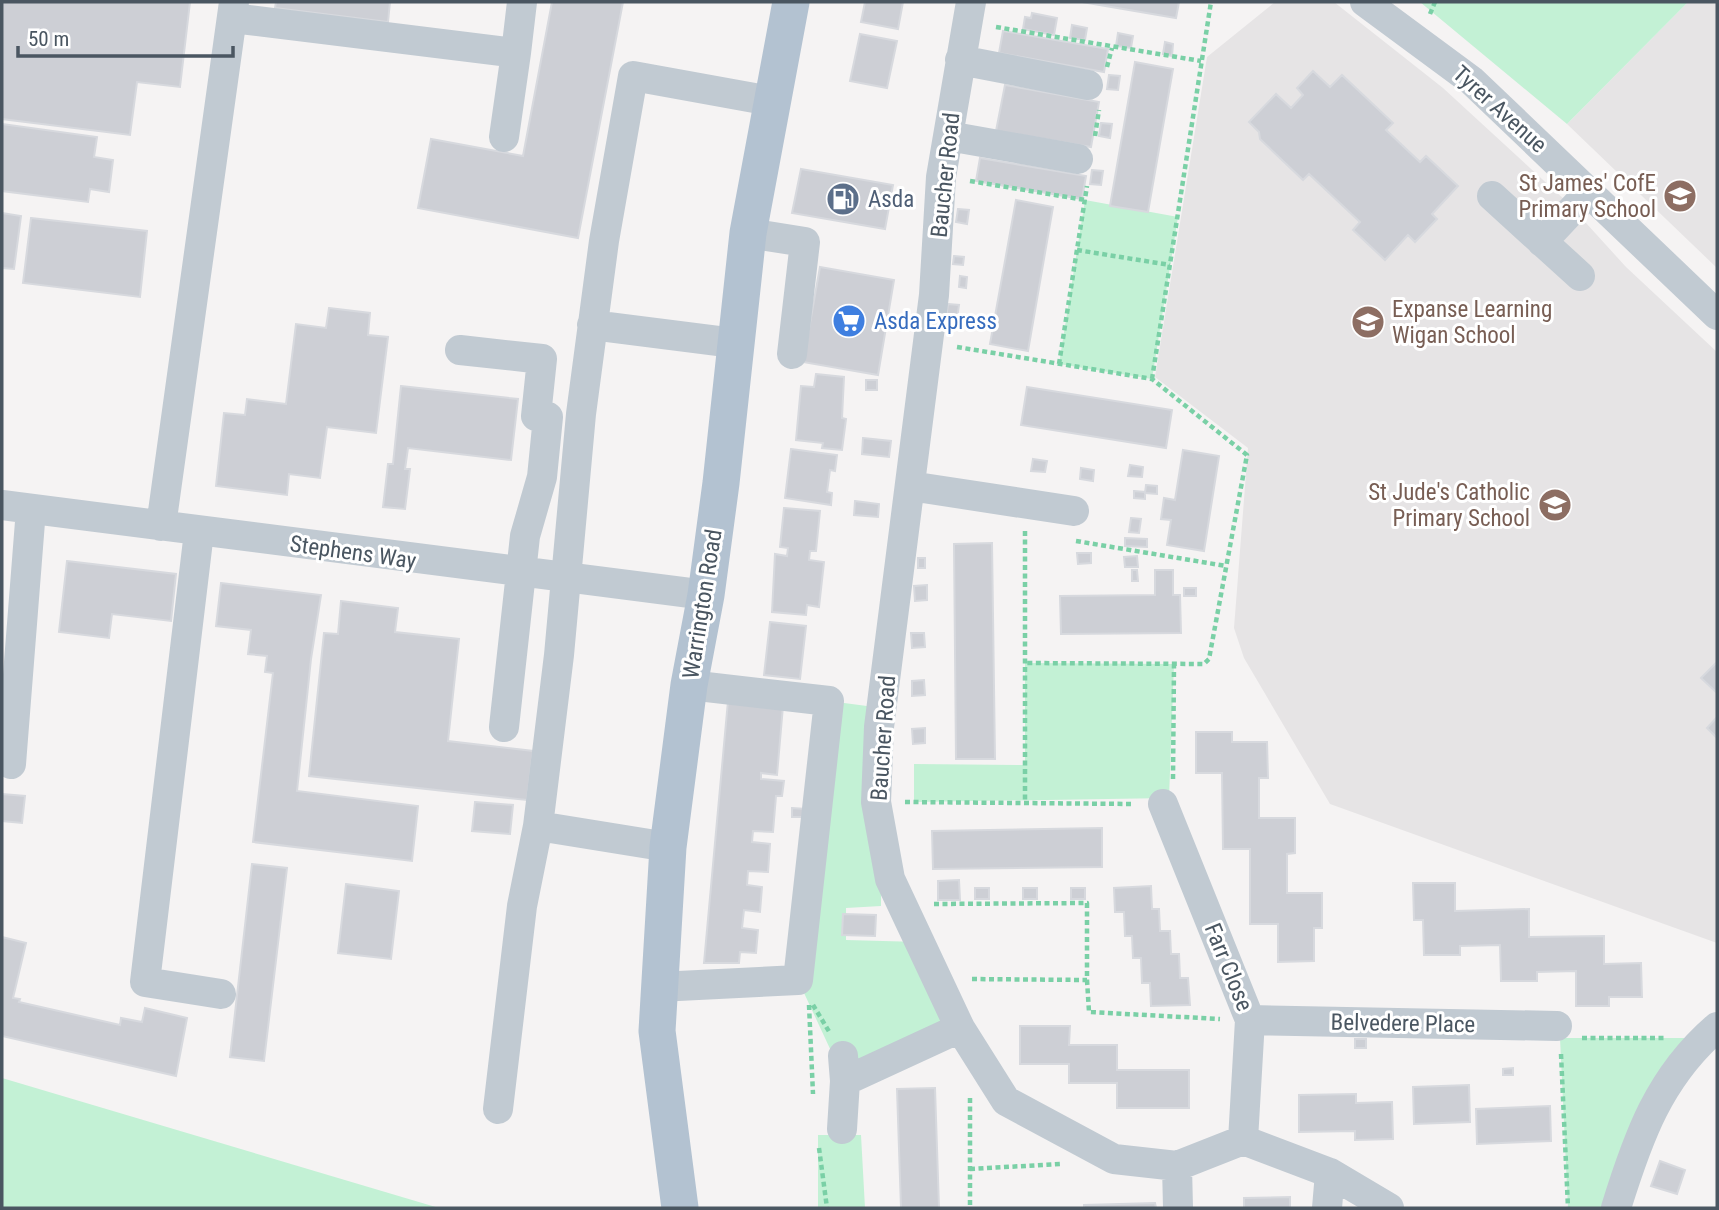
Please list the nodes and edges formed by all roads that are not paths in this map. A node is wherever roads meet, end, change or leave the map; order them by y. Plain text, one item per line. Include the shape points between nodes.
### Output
1 (522, 2) edge
2 (791, 2) edge
3 (1365, 2) edge
4 (233, 10) edge
5 (970, 12) edge
6 (516, 53) junction
7 (960, 61) junction
8 (1098, 86) road end
9 (771, 101) junction
10 (947, 136) junction
11 (504, 137) dead end
12 (1086, 161) road end
13 (1589, 192) junction
14 (1492, 196) dead end
15 (748, 233) junction
16 (1542, 242) junction
17 (1580, 276) dead end
18 (1717, 315) edge
19 (592, 325) junction
20 (734, 343) junction
21 (460, 350) dead end
22 (792, 354) dead end
23 (910, 486) junction
24 (2, 505) edge
25 (31, 509) junction
26 (1074, 511) dead end
27 (161, 526) junction
28 (199, 532) junction
29 (520, 574) junction
30 (566, 580) junction
31 (706, 596) junction
32 (689, 685) junction
33 (504, 727) dead end
34 (11, 764) dead end
35 (1163, 804) road end
36 (538, 826) junction
37 (668, 847) junction
38 (658, 987) junction
39 (221, 994) dead end
40 (1250, 1020) junction
41 (1558, 1032) road end
42 (1711, 1033) edge
43 (965, 1036) junction
44 (498, 1109) dead end
45 (842, 1129) dead end
46 (1243, 1140) junction
47 (1177, 1166) junction
48 (1329, 1173) junction
49 (680, 1208) edge
50 (1178, 1208) edge
51 (1327, 1208) edge
52 (1389, 1208) edge
53 (1616, 1208) edge

1 - 6 street
2 - 9 main road, Warrington Road
3 - 13 street, Tyrer Avenue via 1472,81
4 - 6 street
4 - 27 street
5 - 7 street, Baucher Road
6 - 11 street
7 - 8 street
7 - 10 street, Baucher Road
9 - 15 main road, Warrington Road
9 - 19 street via 633,76
10 - 12 street
10 - 23 street, Baucher Road
13 - 16 street
13 - 18 street, Tyrer Avenue
14 - 16 street
15 - 20 main road, Warrington Road
15 - 22 street via 805,242
16 - 17 street
19 - 20 street
19 - 30 street
20 - 31 main road, Warrington Road
21 - 29 street via 542,359 536,416 548,417 542,477 524,536
23 - 26 street
23 - 43 street, Baucher Road via 879,727 876,802 890,879
24 - 25 street, Stephens Way
25 - 27 street, Stephens Way
25 - 34 street
27 - 28 street, Stephens Way
28 - 29 street, Stephens Way
28 - 39 street via 145,982
29 - 30 street, Stephens Way
29 - 33 street
30 - 31 street, Stephens Way
30 - 36 street
31 - 32 main road, Warrington Road
32 - 37 main road, Warrington Road
32 - 38 street via 829,701 798,979
35 - 40 street, Farr Close
36 - 37 street
36 - 44 street via 522,906
37 - 38 main road, Warrington Road
38 - 49 main road, Warrington Road via 657,1031
40 - 41 street, Belvedere Place
40 - 46 street, Farr Close
42 - 53 street via 1663,1088 1641,1132
43 - 45 street via 844,1068
43 - 47 street, Baucher Road via 1006,1101 1114,1159
46 - 47 street, Baucher Road
46 - 48 street
47 - 50 street
48 - 51 street
48 - 52 street

